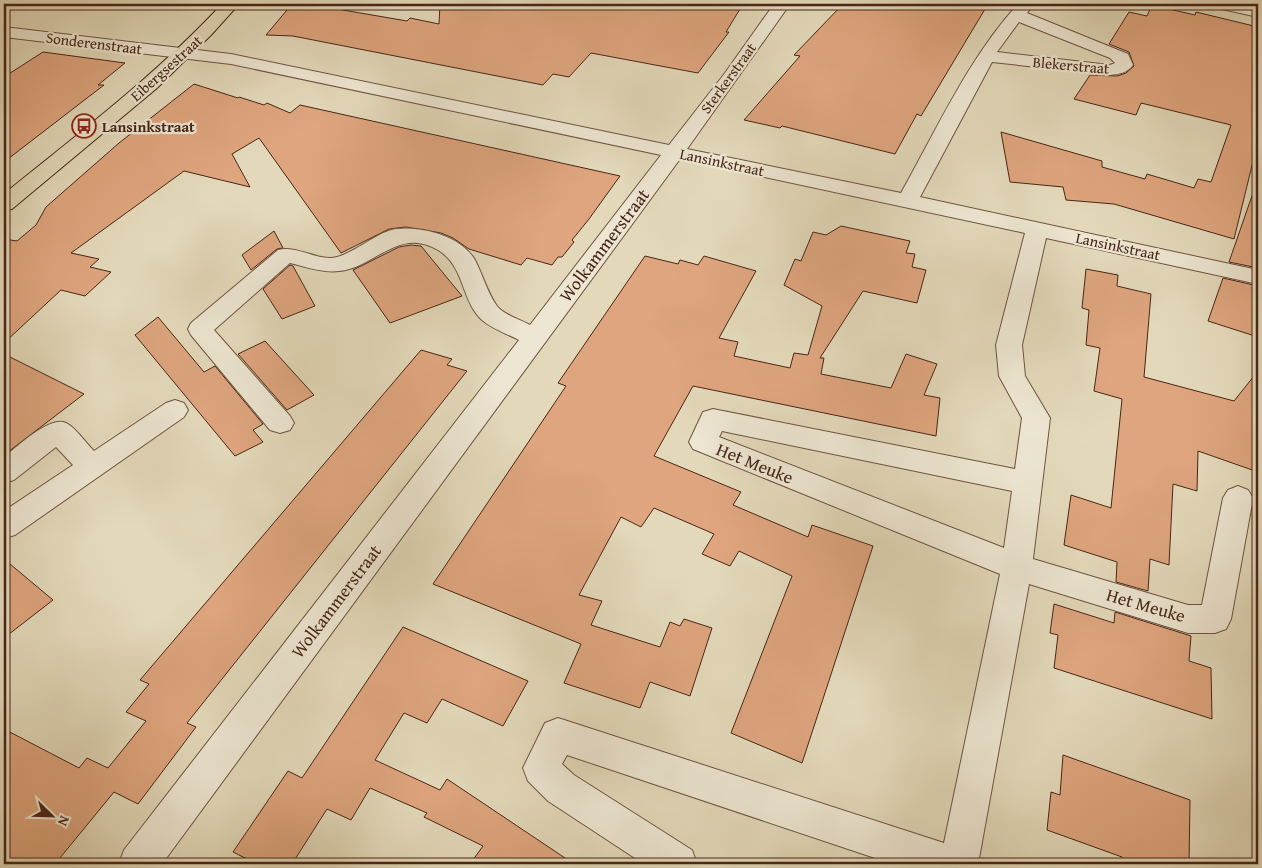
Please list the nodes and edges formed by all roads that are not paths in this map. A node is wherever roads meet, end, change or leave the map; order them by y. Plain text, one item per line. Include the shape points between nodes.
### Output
1 (231, 4) edge
2 (789, 4) edge
3 (1220, 4) edge
4 (1022, 10) edge
5 (1258, 12) edge
6 (4, 32) edge
7 (184, 53) junction
8 (986, 56) junction
9 (674, 152) junction
10 (907, 201) junction
11 (4, 204) edge
12 (1037, 229) junction
13 (1258, 277) edge
14 (535, 338) junction
15 (174, 410) dead end
16 (280, 424) dead end
17 (91, 466) junction
18 (4, 472) edge
19 (1028, 483) junction
20 (1238, 498) dead end
21 (4, 526) edge
22 (1017, 567) junction
23 (138, 864) edge
24 (678, 864) edge
25 (950, 864) edge
26 (959, 864) edge

1 - 7 main road, Eibergsestraat via 204,36
2 - 9 street, Sterkerstraat
3 - 5 street
4 - 8 street, Blekerstraat via 1000,34
4 - 8 street, Blekerstraat via 1116,54 1124,65 1110,70
6 - 7 street, Sonderenstraat
7 - 9 street, Lansinkstraat via 231,59
7 - 11 main road, Eibergsestraat
8 - 10 street, Blekerstraat
9 - 10 street, Lansinkstraat
9 - 14 street, Wolkammerstraat
10 - 12 street, Lansinkstraat
12 - 13 street, Lansinkstraat
12 - 19 street via 1009,345 1012,376 1036,418
14 - 16 street via 490,314 464,260 446,245 424,237 396,236 340,264 324,264 286,255 200,329
14 - 23 street, Wolkammerstraat
15 - 17 street
17 - 18 street via 58,431
17 - 21 street
19 - 22 street
19 - 22 street, Het Meuke via 714,420 703,442
20 - 22 street, Het Meuke via 1215,619 1188,619
22 - 26 street
24 - 25 street via 561,788 542,768 558,735

